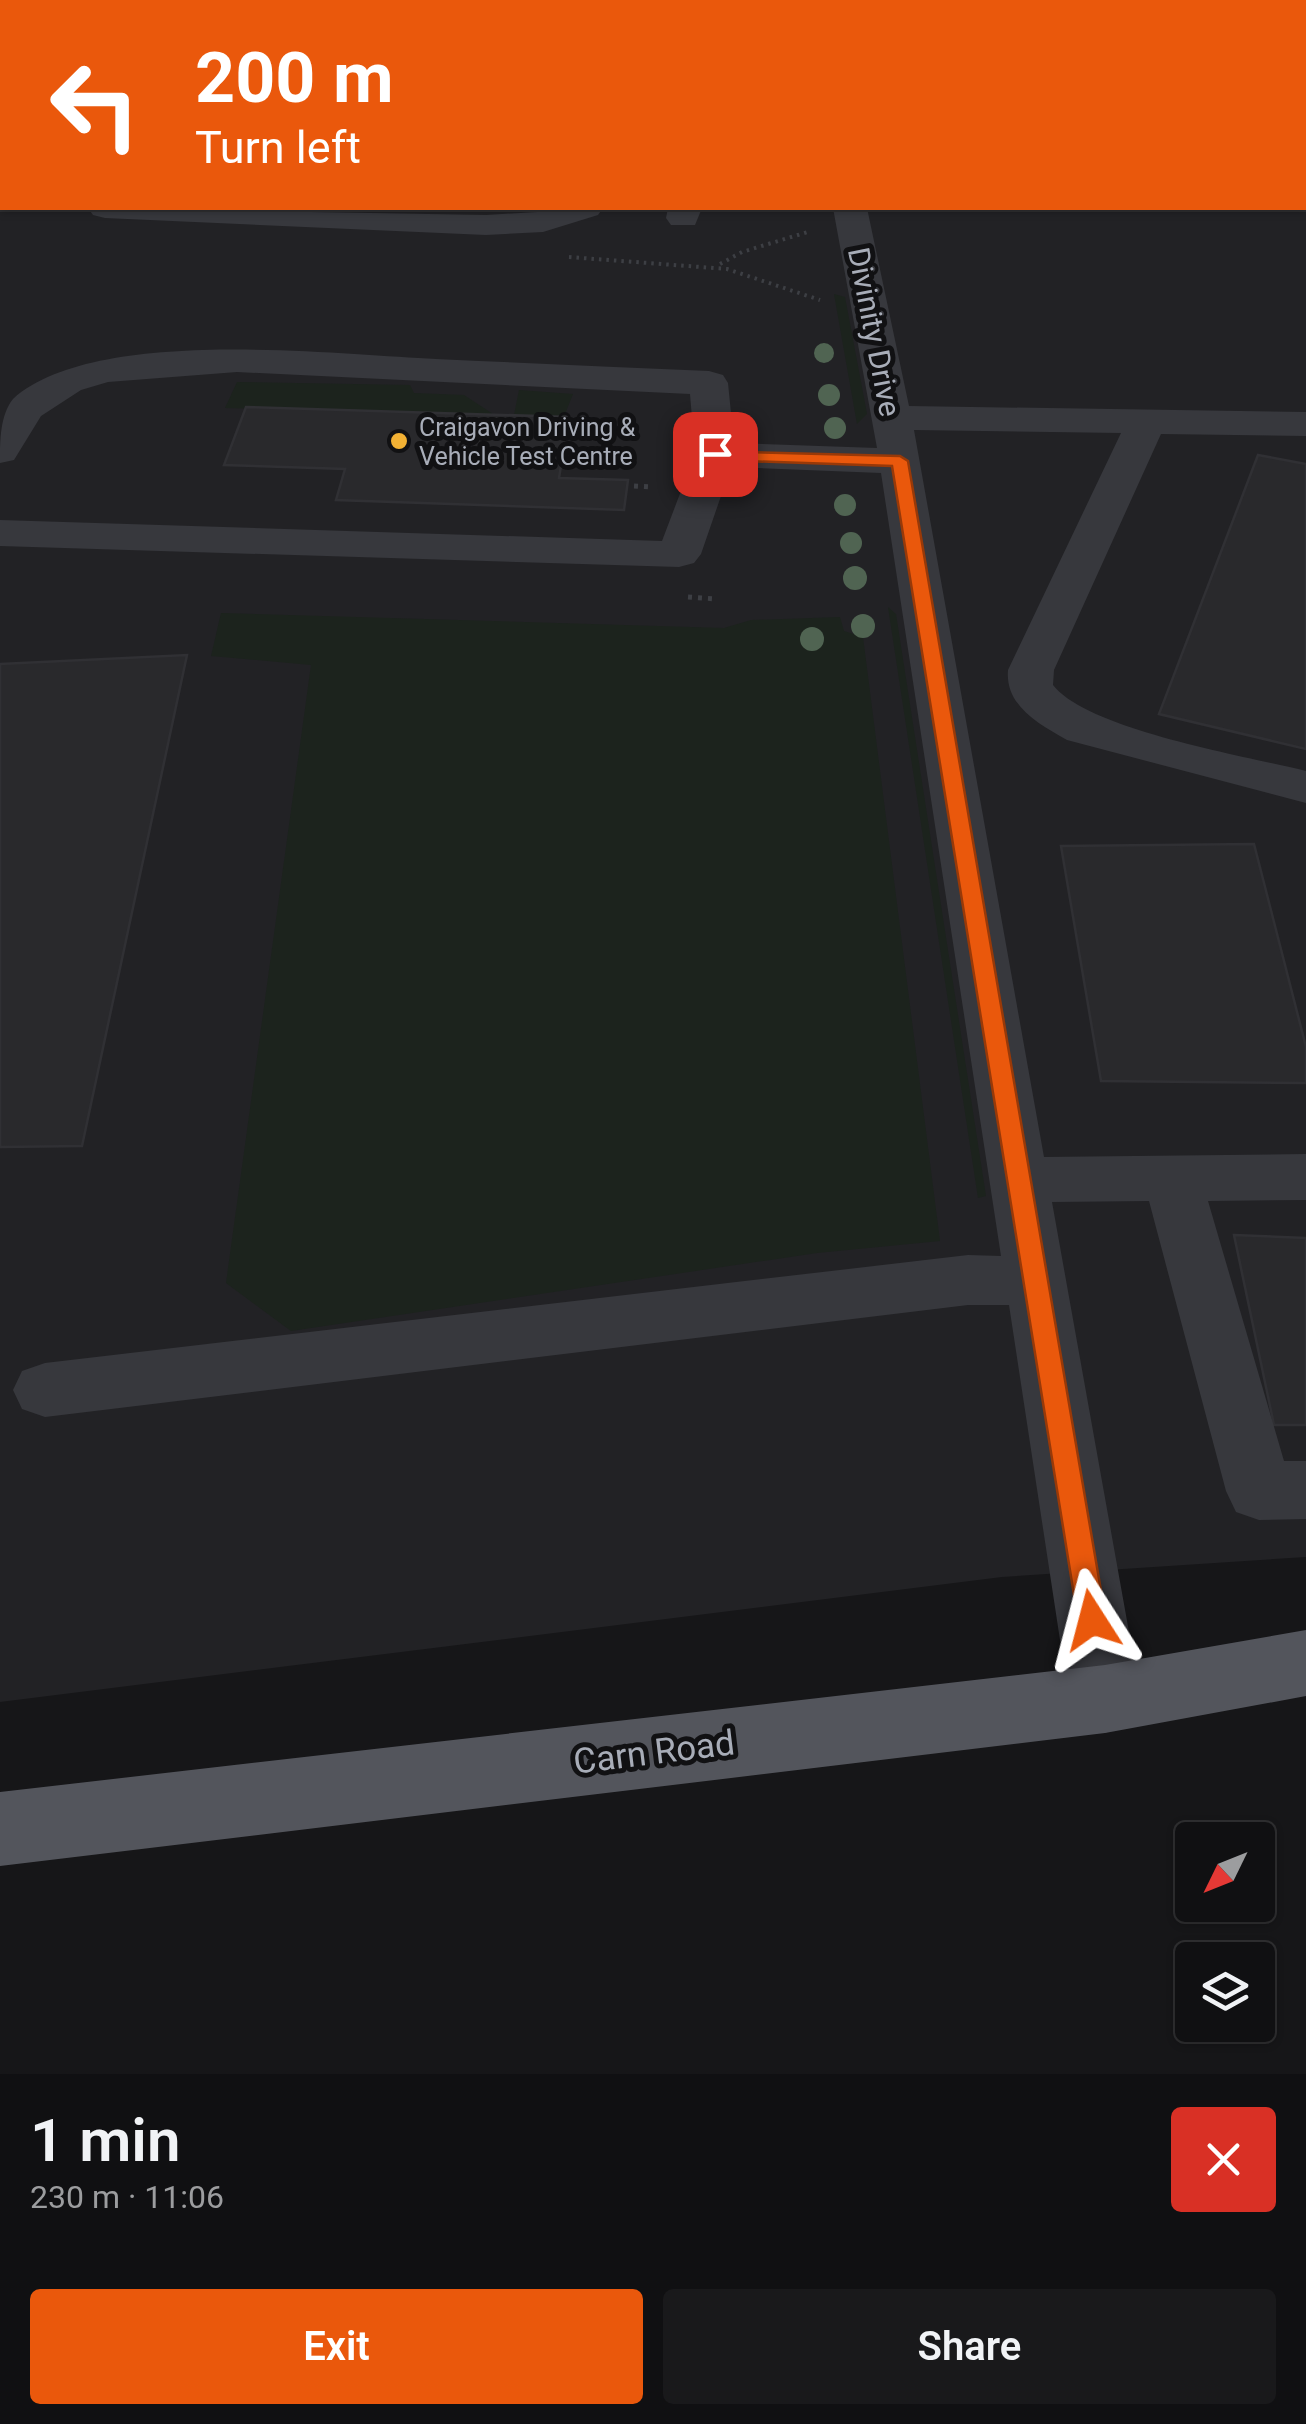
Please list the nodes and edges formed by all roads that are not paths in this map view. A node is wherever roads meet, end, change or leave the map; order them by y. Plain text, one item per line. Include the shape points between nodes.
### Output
1 (135, 210) edge
2 (580, 210) edge
3 (833, 219) edge
4 (1146, 423) junction
5 (1306, 424) edge
6 (895, 439) junction
7 (0, 451) edge
8 (715, 454) junction
9 (0, 533) edge
10 (1306, 787) edge
11 (1306, 1176) edge
12 (1172, 1178) junction
13 (1016, 1180) junction
14 (1036, 1282) junction
15 (44, 1390) dead end
16 (1306, 1490) edge
17 (1306, 1663) edge
18 (1105, 1700) junction
19 (0, 1829) edge

1 - 2 street via 486,225 543,222
3 - 6 street, Divinity Drive
4 - 5 street
4 - 6 street
4 - 10 street via 1031,670 1030,686 1048,710 1084,729
6 - 8 street
6 - 13 street, Divinity Drive
7 - 8 street via 26,408 68,382 106,371 238,361 709,383
8 - 9 street via 679,554
11 - 12 street
12 - 13 street
12 - 16 street via 1259,1491
13 - 14 street, Divinity Drive
14 - 15 street via 968,1280
14 - 18 street, Divinity Drive
17 - 18 main road, Carn Road
18 - 19 main road, Carn Road

